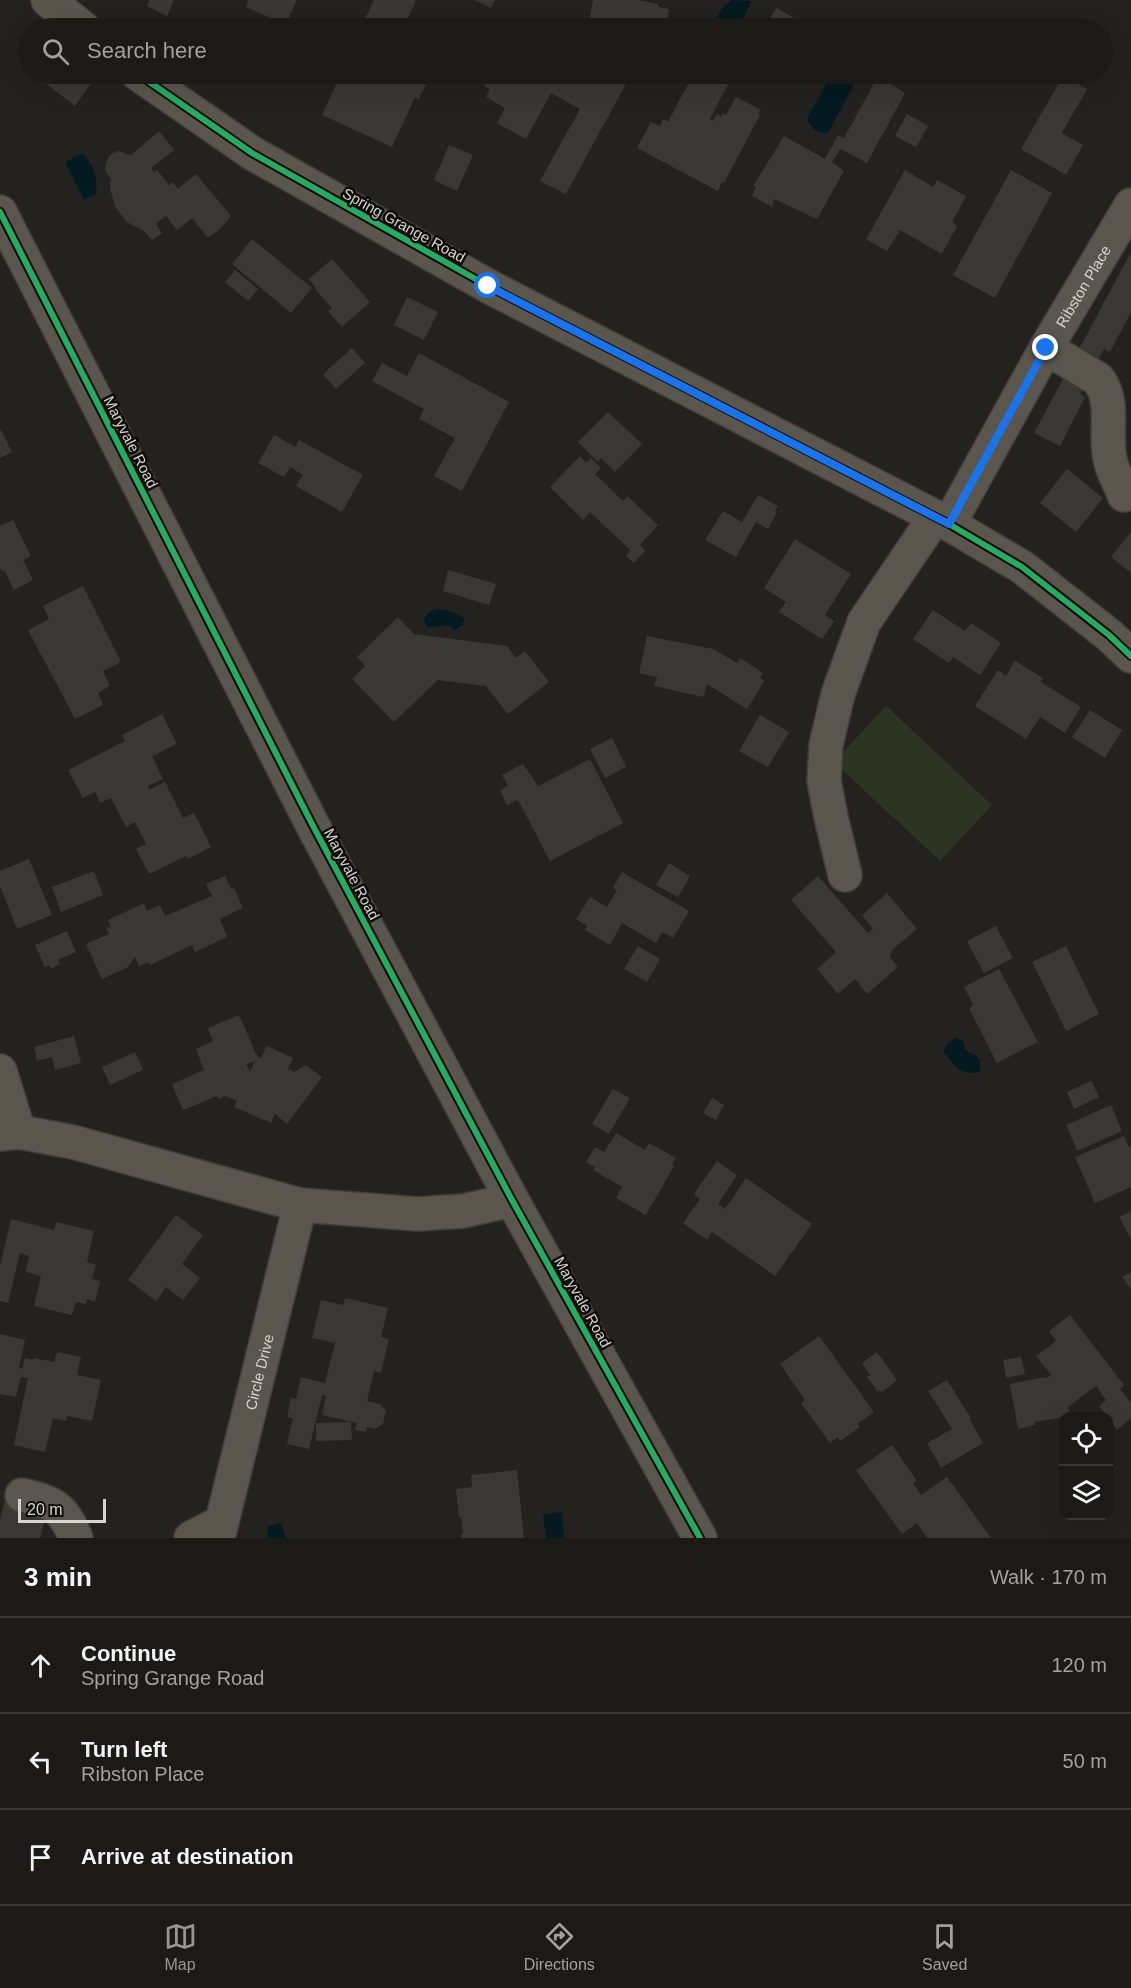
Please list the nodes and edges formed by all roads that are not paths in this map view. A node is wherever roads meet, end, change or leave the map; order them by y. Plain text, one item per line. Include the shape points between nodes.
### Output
1 (48, 0) edge
2 (70, 18) edge
3 (152, 84) edge
4 (1131, 205) edge
5 (0, 212) edge
6 (1046, 348) junction
7 (1124, 495) dead end
8 (942, 521) junction
9 (1131, 656) edge
10 (845, 874) dead end
11 (0, 1071) edge
12 (9, 1133) edge
13 (512, 1200) junction
14 (300, 1205) junction
15 (22, 1495) dead end
16 (220, 1530) edge
17 (76, 1538) edge
18 (191, 1538) edge
19 (700, 1538) edge

1 - 2 street
3 - 8 street, Spring Grange Road via 252,153 478,280
4 - 6 street, Ribston Place
5 - 13 street, Maryvale Road via 312,824
6 - 7 street via 1098,379 1103,386 1108,406 1110,459
6 - 8 street, Ribston Place
8 - 9 street, Spring Grange Road via 1022,567
8 - 10 street, Ribston Place via 864,622 838,694 826,745 824,781
11 - 12 street
12 - 14 street via 73,1142
13 - 14 street via 463,1211 418,1214
13 - 19 street, Maryvale Road
14 - 16 street, Circle Drive
15 - 17 street via 50,1502 67,1520
16 - 18 street

